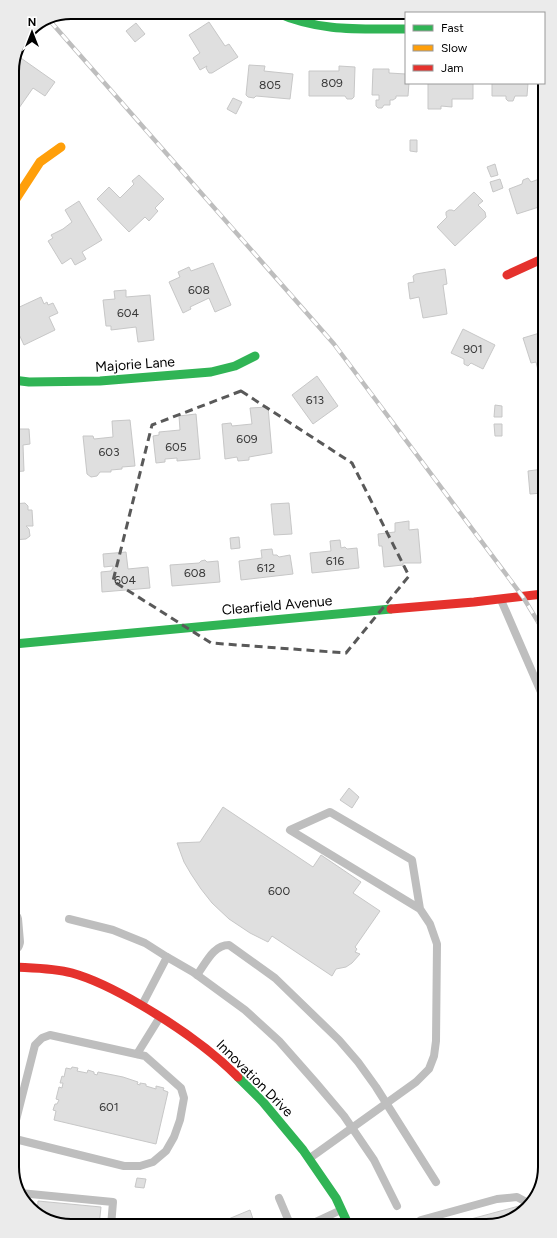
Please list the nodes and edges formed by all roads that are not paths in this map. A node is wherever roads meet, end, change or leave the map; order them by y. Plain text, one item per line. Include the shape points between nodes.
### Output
1 (291, 19) edge
2 (405, 29) edge
3 (61, 147) dead end
4 (19, 194) edge
5 (538, 261) edge
6 (507, 275) dead end
7 (256, 356) dead end
8 (19, 381) edge
9 (538, 595) edge
10 (501, 599) junction
11 (19, 644) edge
12 (538, 685) edge
13 (420, 909) junction
14 (69, 919) dead end
15 (167, 957) junction
16 (19, 967) edge
17 (198, 975) junction
18 (142, 1006) junction
19 (160, 1017) junction
20 (137, 1054) junction
21 (387, 1104) junction
22 (19, 1108) edge
23 (353, 1129) junction
24 (19, 1140) edge
25 (309, 1159) junction
26 (436, 1182) dead end
27 (26, 1194) edge
28 (279, 1198) dead end
29 (525, 1201) edge
30 (397, 1206) dead end
31 (341, 1210) junction
32 (112, 1219) edge
33 (288, 1219) edge
34 (322, 1219) edge
35 (346, 1219) edge
36 (425, 1219) edge

1 - 2 street via 302,24 336,28
3 - 4 street via 40,162
5 - 6 street
7 - 8 street, Majorie Lane via 235,366 210,372 100,381
9 - 10 street, Clearfield Avenue
10 - 11 street, Clearfield Avenue
10 - 12 lane
13 - 13 lane via 407,901 290,830 330,812 412,860
13 - 21 lane via 430,924 437,944 434,1056 429,1070
14 - 15 lane via 113,930 145,943
15 - 17 lane
15 - 18 lane
16 - 18 street, Innovation Drive via 72,973 112,988
17 - 21 lane via 215,949 229,945 275,978 311,1013 358,1062
17 - 23 lane via 245,1010 279,1041
18 - 19 street, Innovation Drive
19 - 20 lane
19 - 25 street, Innovation Drive via 219,1058 263,1102
20 - 22 lane via 50,1035 42,1038 35,1044
20 - 24 lane via 145,1056 181,1088 184,1098 174,1137 166,1151 152,1162 140,1166 124,1166
21 - 23 lane
21 - 26 lane
23 - 25 lane
23 - 30 lane via 374,1160
25 - 31 street, Innovation Drive via 336,1198
27 - 32 lane via 113,1202
28 - 33 lane
29 - 36 lane via 517,1197 497,1199
31 - 34 lane
31 - 35 street, Innovation Drive

